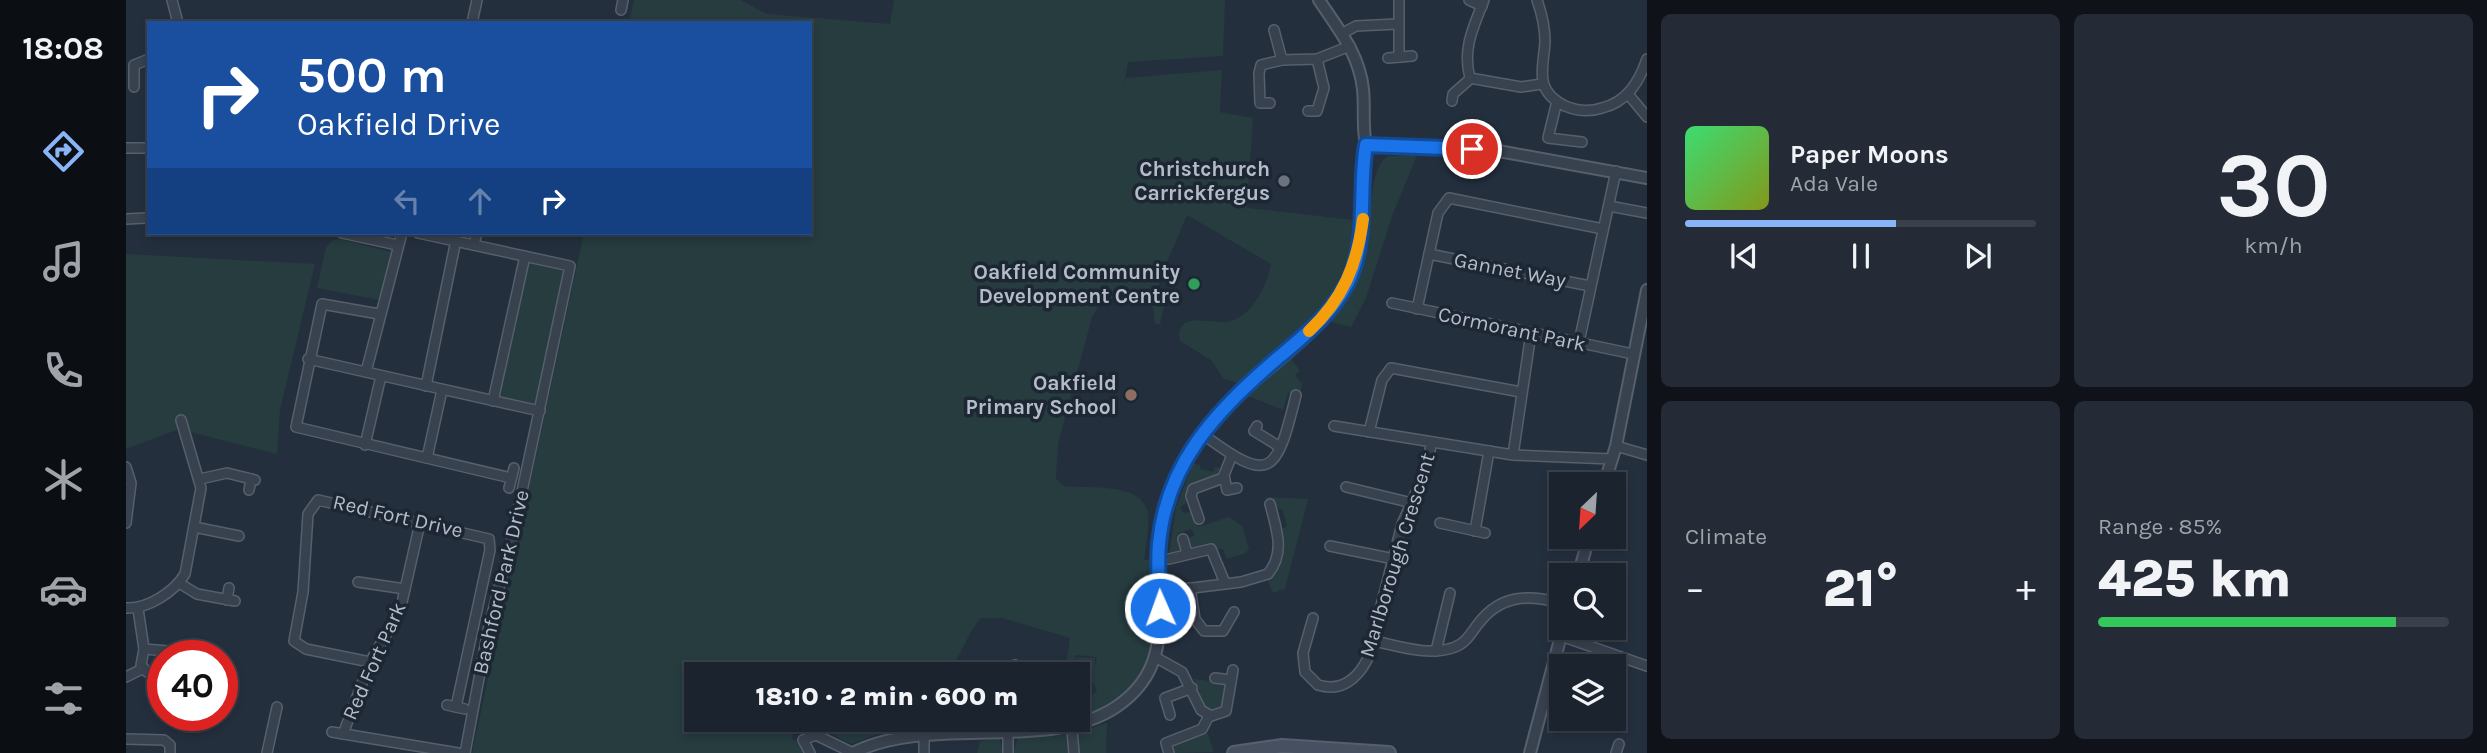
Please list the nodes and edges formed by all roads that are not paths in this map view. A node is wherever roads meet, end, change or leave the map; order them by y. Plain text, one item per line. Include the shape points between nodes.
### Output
1 (172, 0) edge
2 (477, 0) edge
3 (624, 0) edge
4 (1319, 0) edge
5 (1399, 0) edge
6 (1469, 0) edge
7 (1537, 0) edge
8 (1483, 3) edge
9 (621, 10) dead end
10 (177, 21) edge
11 (472, 21) edge
12 (1397, 24) junction
13 (1274, 30) dead end
14 (1343, 33) junction
15 (1350, 46) junction
16 (1412, 56) dead end
17 (1399, 57) junction
18 (1388, 58) dead end
19 (1317, 59) junction
20 (1647, 59) edge
21 (147, 60) edge
22 (1282, 60) junction
23 (1470, 79) junction
24 (1542, 84) junction
25 (134, 86) dead end
26 (1628, 94) junction
27 (1452, 101) dead end
28 (1557, 101) junction
29 (1270, 103) dead end
30 (1317, 110) dead end
31 (1647, 117) edge
32 (1581, 142) dead end
33 (1366, 145) junction
34 (126, 148) edge
35 (147, 149) edge
36 (1616, 172) junction
37 (1647, 178) edge
38 (1609, 206) junction
39 (1647, 213) edge
40 (146, 218) dead end
41 (126, 219) edge
42 (1603, 229) junction
43 (351, 235) edge
44 (401, 235) edge
45 (429, 235) edge
46 (476, 235) edge
47 (456, 240) junction
48 (474, 244) junction
49 (397, 245) junction
50 (1429, 254) junction
51 (525, 256) junction
52 (1590, 286) junction
53 (1647, 290) edge
54 (1392, 303) dead end
55 (1418, 309) junction
56 (379, 314) junction
57 (1531, 333) junction
58 (1579, 342) junction
59 (1633, 354) junction
60 (309, 359) junction
61 (366, 372) junction
62 (381, 376) junction
63 (426, 386) junction
64 (442, 390) junction
65 (1521, 392) junction
66 (1296, 396) dead end
67 (493, 401) junction
68 (540, 411) junction
69 (181, 420) dead end
70 (1334, 426) dead end
71 (1254, 431) dead end
72 (1369, 432) junction
73 (1201, 433) junction
74 (1432, 442) junction
75 (365, 445) junction
76 (1616, 446) junction
77 (1280, 447) junction
78 (1489, 451) junction
79 (1647, 454) edge
80 (1513, 455) junction
81 (1232, 456) junction
82 (427, 458) junction
83 (1612, 459) junction
84 (126, 467) edge
85 (1608, 472) edge
86 (1223, 478) junction
87 (200, 479) junction
88 (1346, 487) dead end
89 (509, 488) dead end
90 (1237, 488) dead end
91 (249, 490) dead end
92 (1412, 503) junction
93 (1270, 504) dead end
94 (1195, 505) junction
95 (1183, 509) dead end
96 (1199, 519) dead end
97 (126, 523) edge
98 (420, 523) junction
99 (1440, 523) dead end
100 (194, 527) junction
101 (239, 536) dead end
102 (1183, 539) dead end
103 (1330, 546) dead end
104 (1187, 553) junction
105 (1169, 559) dead end
106 (1394, 559) junction
107 (358, 582) dead end
108 (179, 583) junction
109 (1225, 583) junction
110 (229, 588) dead end
111 (1190, 588) junction
112 (405, 589) junction
113 (1160, 592) junction
114 (1450, 593) dead end
115 (1549, 601) edge
116 (126, 608) edge
117 (138, 609) junction
118 (1234, 612) dead end
119 (1313, 618) dead end
120 (1560, 640) edge
121 (1582, 640) edge
122 (1374, 641) junction
123 (144, 649) junction
124 (147, 649) edge
125 (1436, 651) junction
126 (1155, 657) junction
127 (370, 662) junction
128 (1647, 666) edge
129 (142, 669) junction
130 (147, 670) edge
131 (126, 677) edge
132 (1215, 678) dead end
133 (1192, 688) junction
134 (456, 707) dead end
135 (277, 708) dead end
136 (1170, 715) dead end
137 (1209, 716) junction
138 (1090, 718) edge
139 (332, 732) dead end
140 (977, 732) edge
141 (1008, 732) edge
142 (1072, 732) edge
143 (343, 734) junction
144 (924, 736) junction
145 (126, 739) edge
146 (170, 753) edge
147 (267, 753) edge
148 (458, 753) edge
149 (465, 753) edge
150 (810, 753) edge
151 (853, 753) edge
152 (924, 753) edge
153 (1008, 753) edge
154 (1074, 753) edge
155 (1170, 753) edge
156 (1234, 753) edge
157 (1389, 753) edge
158 (1530, 753) edge

1 - 10 street
2 - 11 street
3 - 9 street
4 - 14 street
5 - 12 street
6 - 8 street
7 - 24 street via 1544,26
8 - 23 street via 1470,30
12 - 14 street via 1356,26
12 - 17 street
13 - 22 street
14 - 15 street
15 - 19 street
15 - 33 street via 1362,81
16 - 17 street
17 - 18 street
19 - 22 street
19 - 30 street via 1324,88
20 - 26 street
21 - 25 street via 134,65
22 - 29 street via 1259,69 1260,103
23 - 24 street via 1521,87
23 - 27 street via 1453,94
24 - 28 street
26 - 28 street via 1597,110 1576,110
26 - 31 street
28 - 32 street via 1548,138
33 - 36 street via 1493,150
33 - 73 street via 1360,238 1345,287 1321,319
34 - 35 street
36 - 37 street
36 - 38 street
38 - 39 street
38 - 42 street
40 - 41 street
42 - 50 street via 1451,198 1441,207
42 - 52 street
43 - 49 street
44 - 49 street
45 - 47 street
46 - 48 street
47 - 48 street
47 - 63 street
48 - 51 street
49 - 56 street
50 - 52 street, Gannet Way
50 - 55 street
51 - 67 street
51 - 68 street, Bashford Park Drive via 570,266
52 - 58 street
53 - 59 street
54 - 55 street, Cormorant Park
55 - 57 street, Cormorant Park
56 - 60 street via 322,304
56 - 61 street
57 - 58 street, Cormorant Park
57 - 65 street
58 - 59 street, Cormorant Park
59 - 76 street
60 - 61 street
60 - 75 street via 296,427
61 - 62 street
62 - 63 street
62 - 75 street
63 - 64 street
64 - 67 street
64 - 82 street
65 - 72 street via 1391,368 1382,380
65 - 80 street
66 - 77 street
67 - 68 street
68 - 149 street, Bashford Park Drive via 488,630
69 - 87 street
70 - 72 street
71 - 77 street
72 - 74 street
73 - 81 street
73 - 113 street via 1177,474 1164,514
74 - 78 street
74 - 92 street, Marlborough Crescent
75 - 82 street
76 - 79 street
76 - 83 street
77 - 81 street via 1271,463 1263,467
78 - 80 street
78 - 99 street via 1480,532
80 - 83 street
81 - 86 street
82 - 89 street via 512,473
83 - 85 street
84 - 97 street via 131,483
86 - 90 street via 1227,490
86 - 94 street via 1195,487 1191,494
87 - 91 street via 219,473 253,479
87 - 100 street
88 - 92 street
92 - 106 street, Marlborough Crescent
93 - 109 street via 1279,544 1274,566 1266,576
94 - 95 street
94 - 96 street
98 - 112 street, Red Fort Park
98 - 127 street, Red Fort Drive via 325,500 316,501 309,509 294,641 306,649
98 - 134 street, Red Fort Drive via 482,535 490,541
100 - 101 street
100 - 108 street
102 - 104 street
103 - 106 street
104 - 105 street
104 - 109 street via 1214,551
106 - 122 street, Marlborough Crescent
107 - 112 street, Red Fort Park
108 - 110 street via 197,594 231,601
108 - 117 street
109 - 111 street
111 - 113 street
111 - 118 street via 1198,626 1211,633 1225,630
112 - 127 street, Red Fort Park via 399,613
113 - 126 street
114 - 125 street
115 - 125 street via 1507,599 1486,614 1462,644
116 - 117 street
117 - 123 street
119 - 122 street, Marlborough Crescent via 1303,664 1308,678 1318,685 1332,688 1348,683 1364,666
120 - 158 street
121 - 128 street
122 - 125 street
123 - 124 street
123 - 129 street
126 - 133 street via 1182,672
126 - 138 street via 1144,680 1126,700
127 - 143 street, Red Fort Park
129 - 130 street
129 - 131 street
132 - 137 street via 1232,675 1226,711
133 - 136 street via 1165,698
133 - 137 street via 1201,710
135 - 147 street
137 - 155 street via 1202,730 1166,743
139 - 143 street, Red Fort Park
140 - 144 street
141 - 153 street
142 - 154 street
143 - 148 street, Red Fort Park
144 - 151 street via 877,743
144 - 152 street
145 - 146 street via 164,740
150 - 151 street via 803,740 816,735
156 - 157 main road via 1311,746

